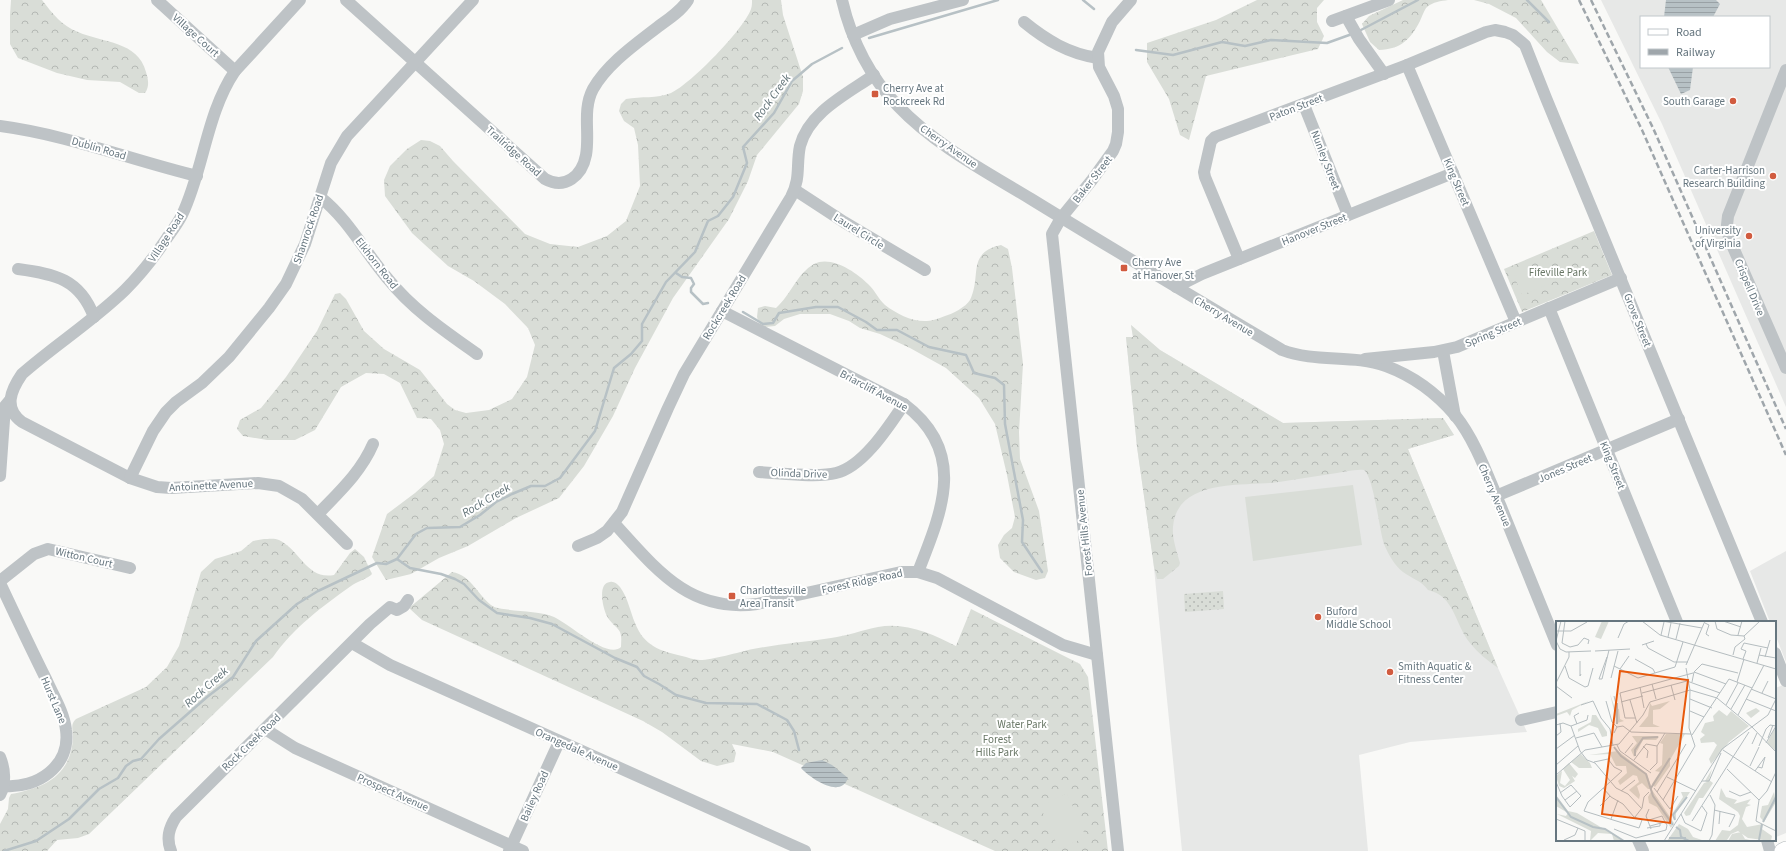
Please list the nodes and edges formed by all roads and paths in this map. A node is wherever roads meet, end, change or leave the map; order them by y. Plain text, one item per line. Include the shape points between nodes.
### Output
1 (157, 0) edge
2 (300, 0) edge
3 (346, 0) edge
4 (473, 0) edge
5 (688, 0) edge
6 (842, 0) edge
7 (963, 0) edge
8 (1132, 0) edge
9 (1389, 0) edge
10 (1346, 16) junction
11 (1024, 22) dead end
12 (1332, 22) dead end
13 (1500, 31) joint
14 (853, 34) junction
15 (1098, 58) junction
16 (416, 62) junction
17 (1408, 64) junction
18 (1786, 70) edge
19 (235, 71) junction
20 (1384, 74) junction
21 (874, 75) junction
22 (1304, 105) junction
23 (0, 126) edge
24 (1453, 173) junction
25 (197, 176) junction
26 (795, 190) junction
27 (320, 197) junction
28 (1348, 215) junction
29 (1061, 218) junction
30 (1239, 259) junction
31 (18, 269) dead end
32 (925, 270) dead end
33 (1621, 278) junction
34 (1176, 287) junction
35 (1549, 308) junction
36 (722, 311) junction
37 (94, 317) junction
38 (1516, 322) junction
39 (1443, 351) junction
40 (477, 354) dead end
41 (1358, 360) junction
42 (1786, 368) edge
43 (10, 400) junction
44 (904, 404) junction
45 (1455, 416) junction
46 (1679, 420) junction
47 (373, 444) dead end
48 (1607, 450) junction
49 (759, 472) dead end
50 (0, 476) edge
51 (130, 478) junction
52 (1496, 496) junction
53 (318, 514) junction
54 (614, 523) junction
55 (347, 544) dead end
56 (578, 546) dead end
57 (130, 568) dead end
58 (918, 572) junction
59 (0, 582) edge
60 (408, 600) dead end
61 (1677, 621) edge
62 (1762, 621) edge
63 (352, 643) junction
64 (1556, 643) edge
65 (1097, 655) junction
66 (1776, 657) edge
67 (1782, 679) edge
68 (1556, 712) edge
69 (1521, 720) dead end
70 (265, 729) junction
71 (558, 742) junction
72 (0, 757) edge
73 (2, 791) edge
74 (1638, 841) edge
75 (1767, 841) edge
76 (510, 848) edge
77 (1786, 849) edge
78 (171, 851) edge
79 (523, 851) edge
80 (804, 851) edge
81 (1118, 851) edge
82 (1643, 851) edge
83 (1770, 851) edge
84 (1782, 851) edge

1 - 19 street, Village Court
2 - 19 street, Village Road
3 - 16 street, Trailridge Road
4 - 16 street, Shamrock Road
5 - 16 street, Trailridge Road via 613,65 593,90 588,108 586,156 577,175 564,183 551,183 545,179
6 - 14 street, Cherry Avenue
7 - 14 street via 890,19
8 - 15 street via 1112,22 1099,46
9 - 10 street
10 - 12 street
10 - 20 street
11 - 15 street via 1067,50
13 - 17 street, Paton Street via 1486,32
13 - 33 street, Grove Street via 1520,40 1529,53
14 - 21 street, Cherry Avenue
15 - 29 street, Baker Street via 1099,67 1118,109 1116,144 1092,180
16 - 27 street, Shamrock Road via 347,136 331,162
17 - 20 street, Paton Street
17 - 24 street, King Street
18 - 42 street, Crispell Drive via 1727,224 1729,238
19 - 25 street, Village Road via 219,98
20 - 22 street, Paton Street
21 - 26 street, Rockcreek Road via 819,114 811,123 801,145
21 - 29 street, Cherry Avenue via 897,105 935,138
22 - 28 street, Nunley Street
22 - 30 street, Paton Street via 1215,137 1211,141 1205,177
23 - 25 street, Dublin Road via 84,143
24 - 28 street, Hanover Street
24 - 38 street, King Street
25 - 37 street, Village Road via 181,217 161,247 126,290
26 - 32 street, Laurel Circle
26 - 36 street, Rockcreek Road
27 - 40 street, Elkhorn Road via 347,223 406,299
27 - 51 street, Shamrock Road via 305,244 286,284 229,357 166,412 153,431
28 - 30 street, Hanover Street
29 - 34 street, Cherry Avenue
29 - 65 street, Forest Hills Avenue via 1052,234
30 - 34 street, Hanover Street
31 - 37 street via 40,272 70,282 84,297
33 - 35 street, Spring Street
33 - 46 street, Grove Street
34 - 41 street, Cherry Avenue via 1282,350 1307,357
35 - 38 street, Spring Street
35 - 48 street, King Street
36 - 44 street, Briarcliff Avenue
36 - 54 street, Rockcreek Road via 684,374 622,512
37 - 43 street, Village Road via 22,374
38 - 39 street, Spring Street
39 - 41 street, Spring Street
39 - 45 street
41 - 45 street, Cherry Avenue via 1386,366 1415,380 1432,392
43 - 50 street, Village Road via 5,406 4,413
43 - 51 street, Antoinette Avenue via 13,412 22,422
44 - 49 street, Olinda Drive via 871,447 847,469 827,475
44 - 58 street, Briarcliff Avenue via 921,418 931,431 942,454 944,468 945,487 939,511
45 - 52 street, Cherry Avenue via 1474,447
46 - 48 street, Jones Street
46 - 62 street, Grove Street
47 - 53 street via 359,470
48 - 52 street, Jones Street
48 - 61 street, King Street
51 - 53 street, Antoinette Avenue via 171,488 271,484 291,491
52 - 64 street, Cherry Avenue
53 - 55 street, Antoinette Avenue
54 - 56 street, Rockcreek Road via 597,538
54 - 58 street, Forest Ridge Road via 680,587 717,604 757,604 901,572
57 - 59 street, Witton Court via 48,550 34,554
58 - 65 street, Forest Ridge Road via 937,578 1063,645
59 - 73 street, Hurst Lane via 62,713 67,737 58,764 46,776 31,784
60 - 63 street via 397,610 390,607
63 - 70 street, Rock Creek Road
63 - 71 street, Orangedale Avenue via 390,665
65 - 81 street, Forest Hills Avenue
66 - 67 street
68 - 69 street
70 - 76 street, Prospect Avenue via 295,748
70 - 78 street, Rock Creek Road via 176,817 169,832
71 - 76 street, Bailey Road
71 - 80 street, Orangedale Avenue
72 - 73 street via 4,770
74 - 82 street
75 - 83 street
76 - 79 street, Prospect Avenue
77 - 84 main road

